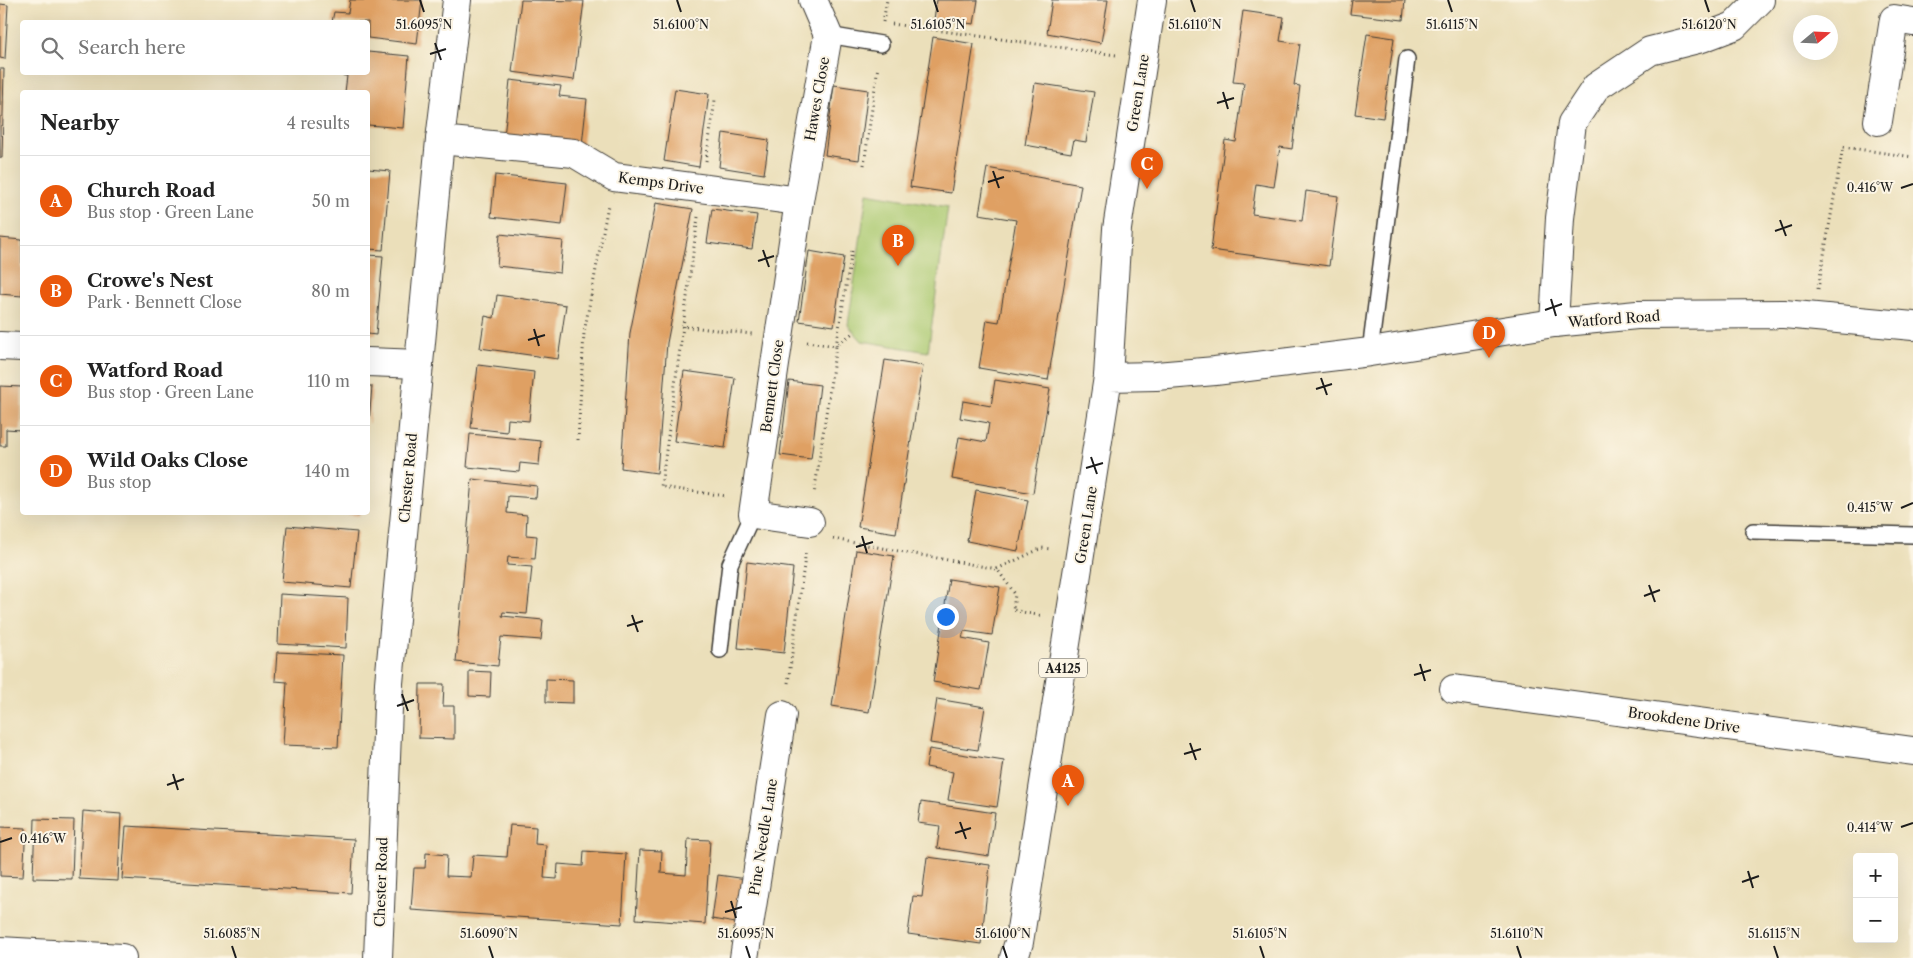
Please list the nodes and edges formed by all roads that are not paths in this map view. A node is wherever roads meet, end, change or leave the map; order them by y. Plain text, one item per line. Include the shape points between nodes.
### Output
1 (457, 0) edge
2 (813, 0) edge
3 (1152, 0) edge
4 (1760, 0) edge
5 (1913, 22) edge
6 (828, 35) junction
7 (881, 44) road end
8 (1407, 59) dead end
9 (1878, 121) dead end
10 (440, 140) junction
11 (799, 201) junction
12 (1554, 323) junction
13 (1913, 326) edge
14 (0, 346) edge
15 (20, 347) edge
16 (1370, 352) junction
17 (370, 362) edge
18 (419, 364) junction
19 (1108, 377) junction
20 (754, 507) junction
21 (809, 528) road end
22 (1753, 531) dead end
23 (1913, 535) edge
24 (720, 650) dead end
25 (1454, 689) dead end
26 (782, 715) dead end
27 (1913, 751) edge
28 (0, 951) edge
29 (122, 958) edge
30 (378, 958) edge
31 (744, 958) edge
32 (1014, 958) edge

1 - 10 street, Chester Road
2 - 6 street
3 - 19 street, Green Lane via 1117,229
4 - 12 street via 1734,26 1650,51 1596,88 1572,123 1560,218
5 - 9 street via 1894,19
6 - 7 lane
6 - 11 street, Hawes Close
8 - 16 lane
10 - 11 street, Kemps Drive via 574,153 614,177
10 - 18 street, Chester Road
11 - 20 street, Bennett Close
12 - 13 street, Watford Road via 1637,315 1784,314
12 - 16 street, Watford Road
14 - 15 street
16 - 19 street, Watford Road via 1215,371
17 - 18 street
18 - 30 street, Chester Road via 389,683
19 - 32 street, Green Lane / A4125
20 - 21 street
20 - 24 lane via 730,564
22 - 23 lane
25 - 27 street, Brookdene Drive
26 - 31 street, Pine Needle Lane
28 - 29 street

